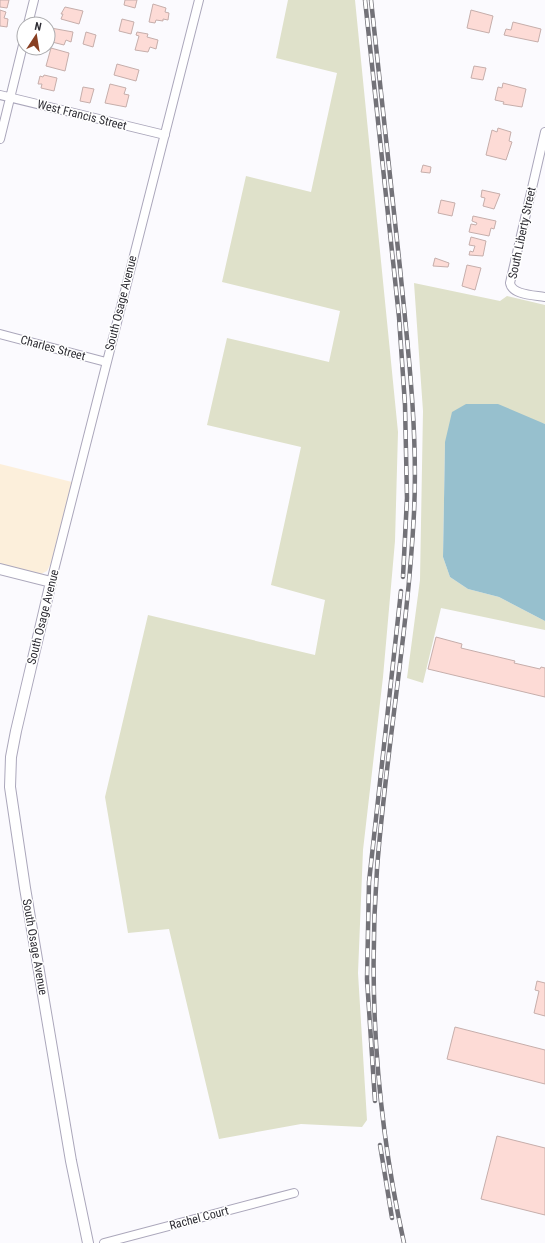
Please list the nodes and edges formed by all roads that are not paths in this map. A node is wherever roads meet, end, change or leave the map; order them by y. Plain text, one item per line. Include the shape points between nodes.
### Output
1 (34, 0) edge
2 (198, 0) edge
3 (30, 16) edge
4 (20, 56) edge
5 (0, 95) edge
6 (10, 98) junction
7 (545, 132) edge
8 (164, 135) junction
9 (0, 139) edge
10 (545, 298) edge
11 (0, 334) edge
12 (106, 362) junction
13 (0, 569) edge
14 (51, 582) junction
15 (294, 1192) dead end
16 (88, 1243) edge
17 (104, 1243) edge

1 - 3 street
2 - 8 street, South Osage Avenue
4 - 6 street
5 - 6 street, West Francis Street
6 - 8 street, West Francis Street
6 - 9 street
7 - 10 street, South Liberty Street via 511,276 511,287 515,291
8 - 12 street, South Osage Avenue
11 - 12 street, Charles Street
12 - 14 street, South Osage Avenue
13 - 14 street
14 - 16 street, South Osage Avenue via 16,731 11,757 10,787 67,1138
15 - 17 street, Rachel Court

